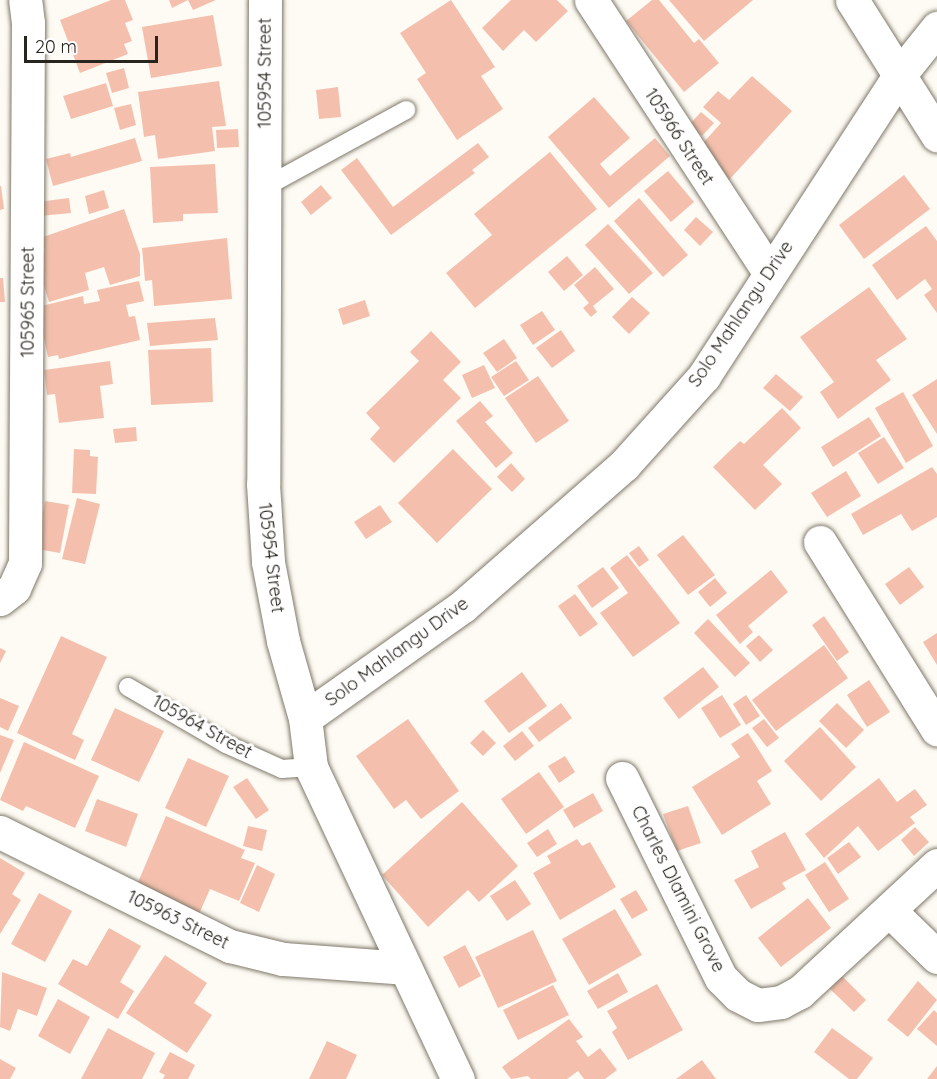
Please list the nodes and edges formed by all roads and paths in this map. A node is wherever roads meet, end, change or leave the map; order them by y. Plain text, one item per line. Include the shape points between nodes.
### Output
1 (25, 0) edge
2 (264, 0) edge
3 (591, 0) edge
4 (852, 0) edge
5 (937, 28) edge
6 (901, 73) junction
7 (406, 110) dead end
8 (937, 135) edge
9 (265, 188) junction
10 (769, 272) junction
11 (820, 542) dead end
12 (2, 598) edge
13 (128, 687) dead end
14 (305, 718) junction
15 (937, 729) edge
16 (311, 767) junction
17 (622, 778) dead end
18 (0, 832) edge
19 (937, 865) edge
20 (889, 910) junction
21 (937, 957) edge
22 (405, 968) junction
23 (458, 1079) edge

1 - 12 street, 105965 Street via 26,563 18,582
2 - 9 street, 105954 Street
3 - 10 street, 105966 Street
4 - 6 street
5 - 6 street, Solo Mahlangu Drive
6 - 8 street
6 - 10 street, Solo Mahlangu Drive
7 - 9 lane
9 - 14 street, 105954 Street via 262,472 268,562 283,641
10 - 14 street, Solo Mahlangu Drive via 704,376 624,465 463,606
11 - 15 street
13 - 16 lane, 105964 Street via 226,744 282,768
14 - 16 street, 105954 Street
16 - 22 street, 105954 Street
17 - 20 street, Charles Dlamini Grove via 721,978 758,1005 781,1002 800,992
18 - 22 street, 105963 Street via 230,946 283,959
19 - 20 street, Charles Dlamini Grove
20 - 21 street
22 - 23 street, 105954 Street

